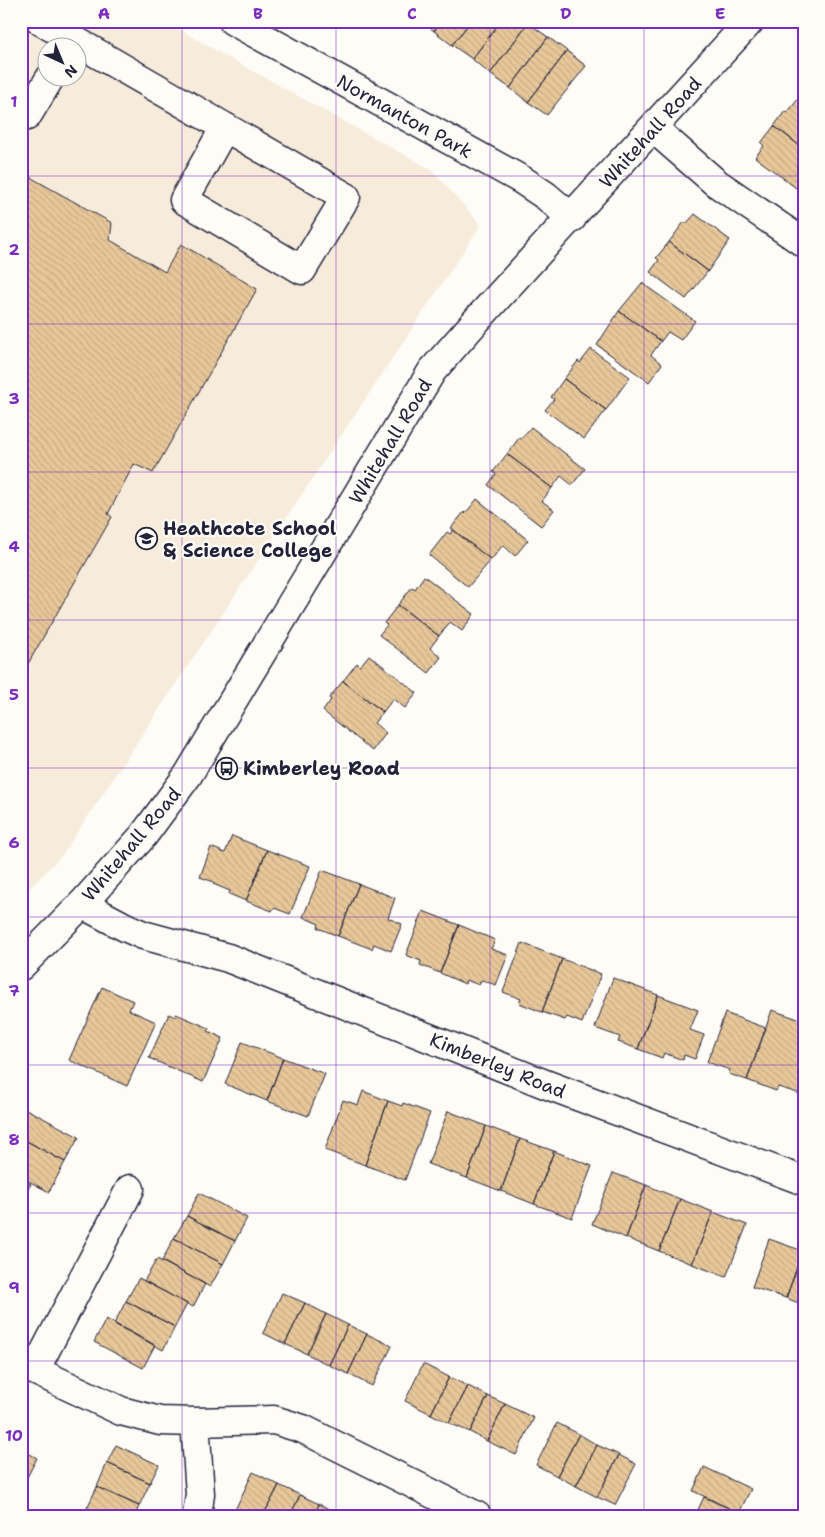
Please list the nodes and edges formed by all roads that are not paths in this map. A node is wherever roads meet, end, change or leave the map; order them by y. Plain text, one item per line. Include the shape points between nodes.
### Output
1 (41, 21) edge
2 (233, 21) edge
3 (750, 21) edge
4 (63, 38) edge
5 (88, 53) edge
6 (44, 88) edge
7 (21, 113) edge
8 (224, 127) junction
9 (653, 128) junction
10 (572, 218) junction
11 (804, 243) edge
12 (82, 904) junction
13 (21, 966) edge
14 (804, 1181) edge
15 (130, 1189) dead end
16 (28, 1367) edge
17 (195, 1422) junction
18 (197, 1516) edge
19 (476, 1516) edge

1 - 4 street
2 - 10 street, Normanton Park via 522,180
3 - 9 street, Whitehall Road
5 - 8 street
6 - 7 street via 27,116
8 - 8 street via 184,200 302,270 346,197
9 - 10 street, Whitehall Road
9 - 11 street via 715,182
10 - 12 street, Whitehall Road via 429,375 188,775 143,836
12 - 13 street, Whitehall Road
12 - 14 street, Kimberley Road via 143,935 228,958 544,1084
15 - 16 street
16 - 17 street via 121,1411 160,1421
17 - 18 street via 200,1494
17 - 19 street via 274,1420 303,1428

